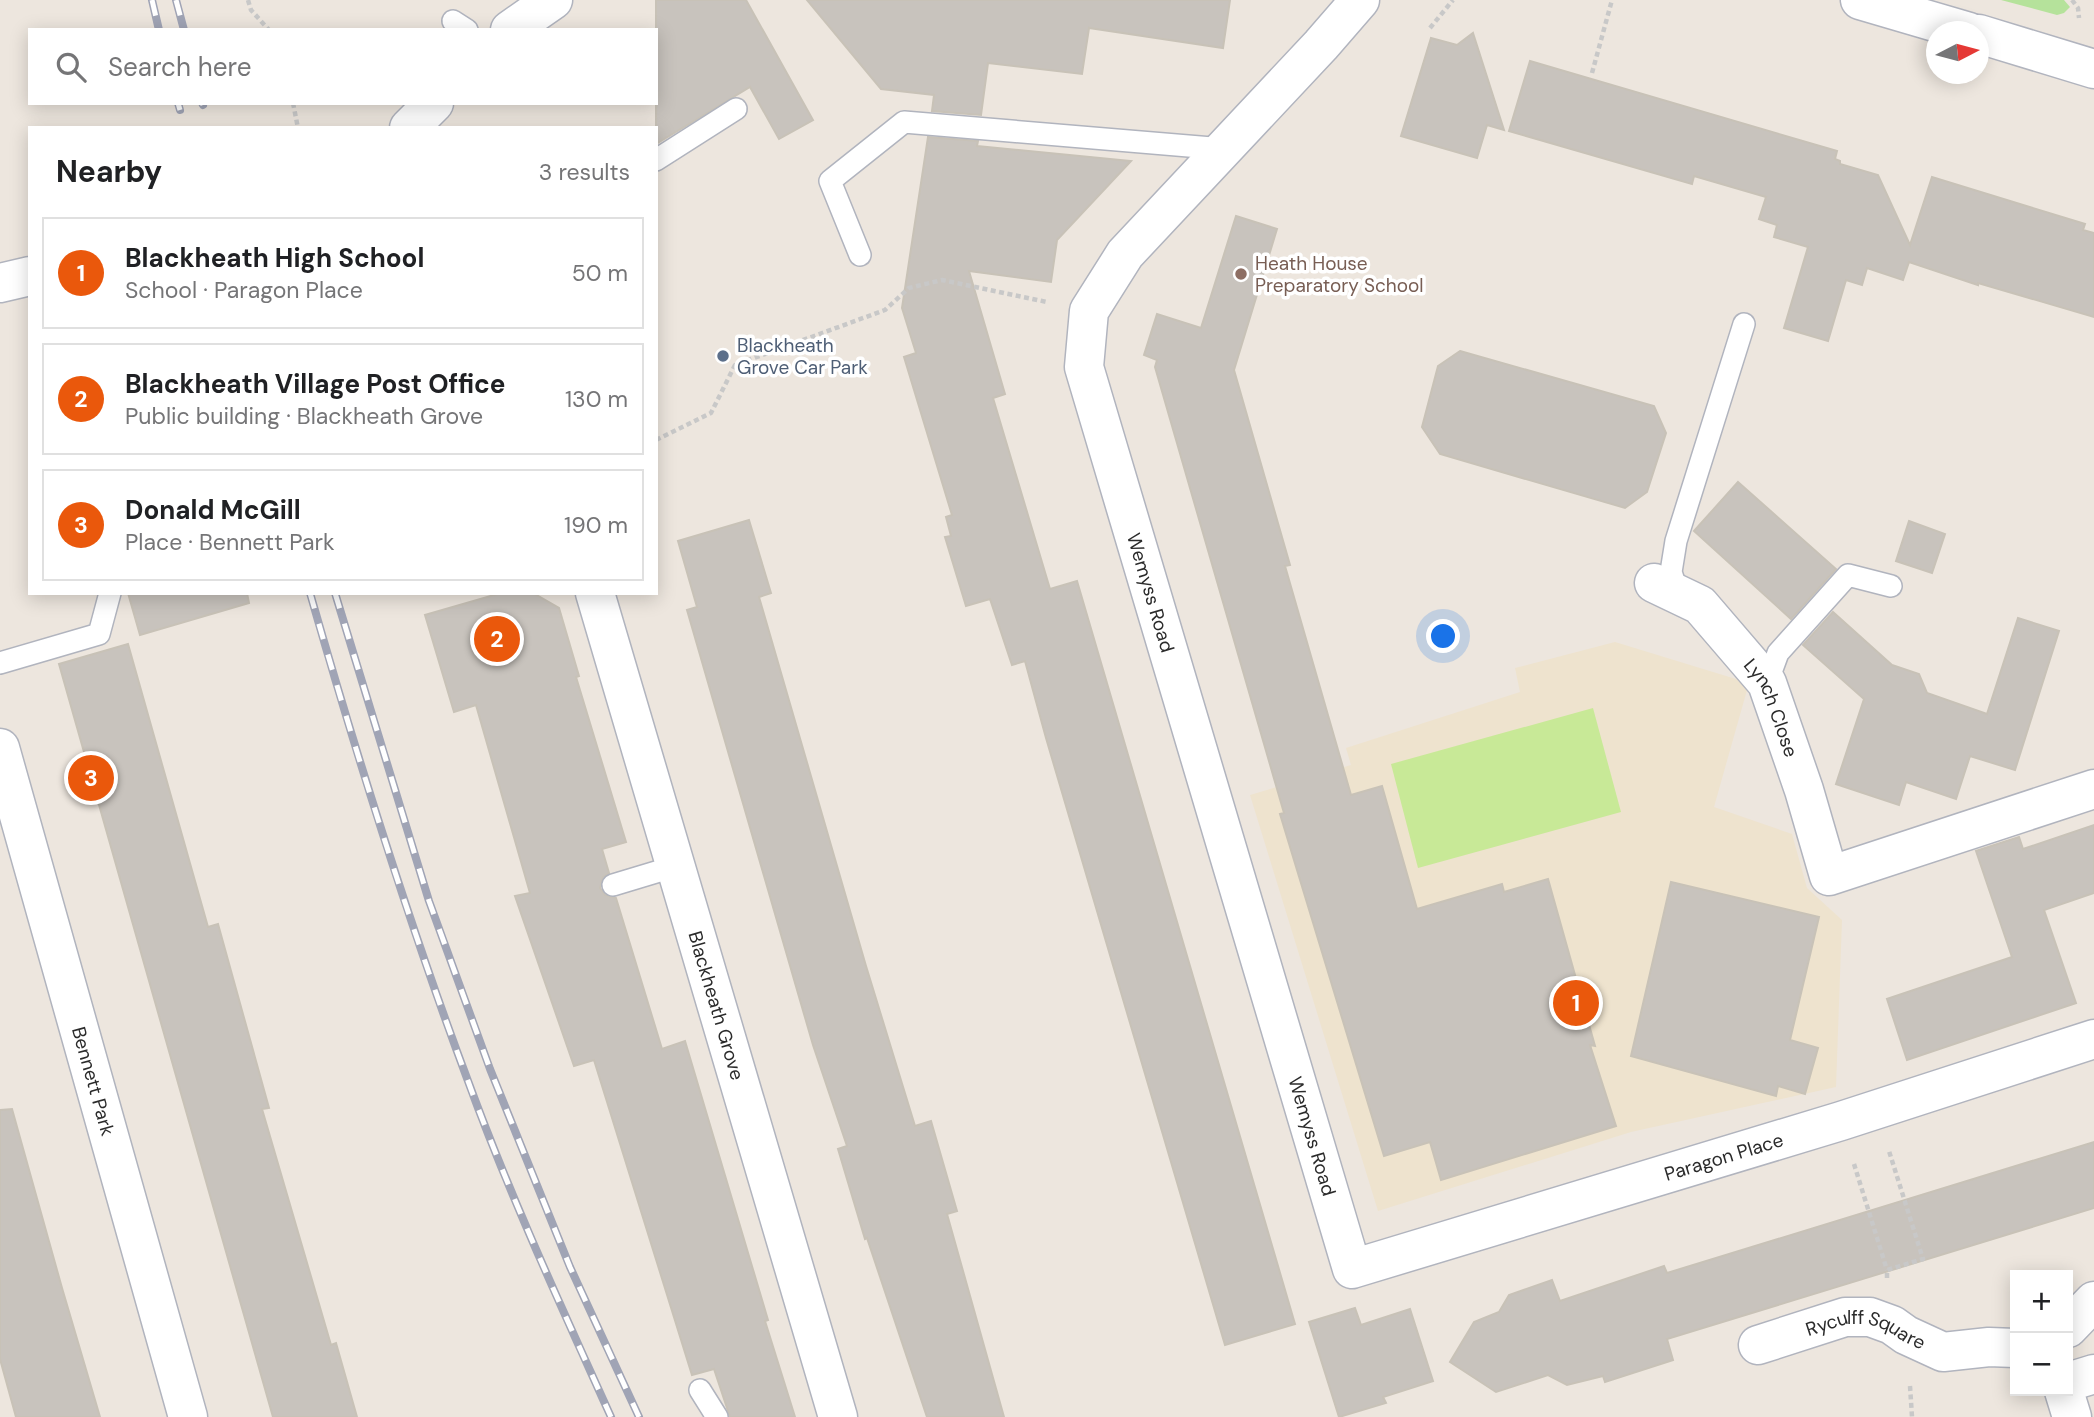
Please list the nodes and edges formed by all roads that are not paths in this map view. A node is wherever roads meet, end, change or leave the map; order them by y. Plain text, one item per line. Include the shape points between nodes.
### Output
1 (516, 0) edge
2 (553, 0) edge
3 (1360, 0) edge
4 (1860, 0) edge
5 (1932, 21) edge
6 (499, 28) edge
7 (513, 28) edge
8 (1989, 37) edge
9 (2094, 69) edge
10 (736, 109) dead end
11 (1224, 149) junction
12 (658, 159) edge
13 (860, 255) dead end
14 (28, 276) edge
15 (0, 283) edge
16 (1744, 324) dead end
17 (1891, 586) dead end
18 (1666, 589) joint
19 (109, 595) edge
20 (596, 595) edge
21 (0, 663) edge
22 (1767, 683) junction
23 (0, 748) edge
24 (2094, 789) edge
25 (676, 866) junction
26 (613, 885) dead end
27 (2094, 1039) edge
28 (1352, 1269) joint
29 (2094, 1301) edge
30 (2073, 1323) edge
31 (1758, 1345) dead end
32 (2010, 1348) edge
33 (2094, 1374) edge
34 (2073, 1380) edge
35 (700, 1390) dead end
36 (2066, 1396) edge
37 (188, 1417) edge
38 (717, 1417) edge
39 (838, 1417) edge
40 (2072, 1417) edge

1 - 6 street
2 - 7 street
3 - 11 street, Wemyss Road
4 - 5 street
8 - 9 street
10 - 12 lane
11 - 13 lane via 904,122 830,181
11 - 28 street, Wemyss Road via 1125,254 1089,311 1084,368
14 - 15 street
16 - 18 lane via 1676,541
17 - 22 lane via 1848,575 1778,653
18 - 22 street, Lynch Close via 1700,604
19 - 21 lane via 99,634
20 - 25 street, Blackheath Grove
22 - 24 street, Lynch Close via 1829,876
23 - 37 street, Bennett Park
25 - 26 lane
25 - 39 street, Blackheath Grove
27 - 28 street, Paragon Place
29 - 30 street
31 - 32 street, Ryculff Square via 1845,1317 1870,1317 1943,1352
33 - 34 street
35 - 38 lane
36 - 40 street

